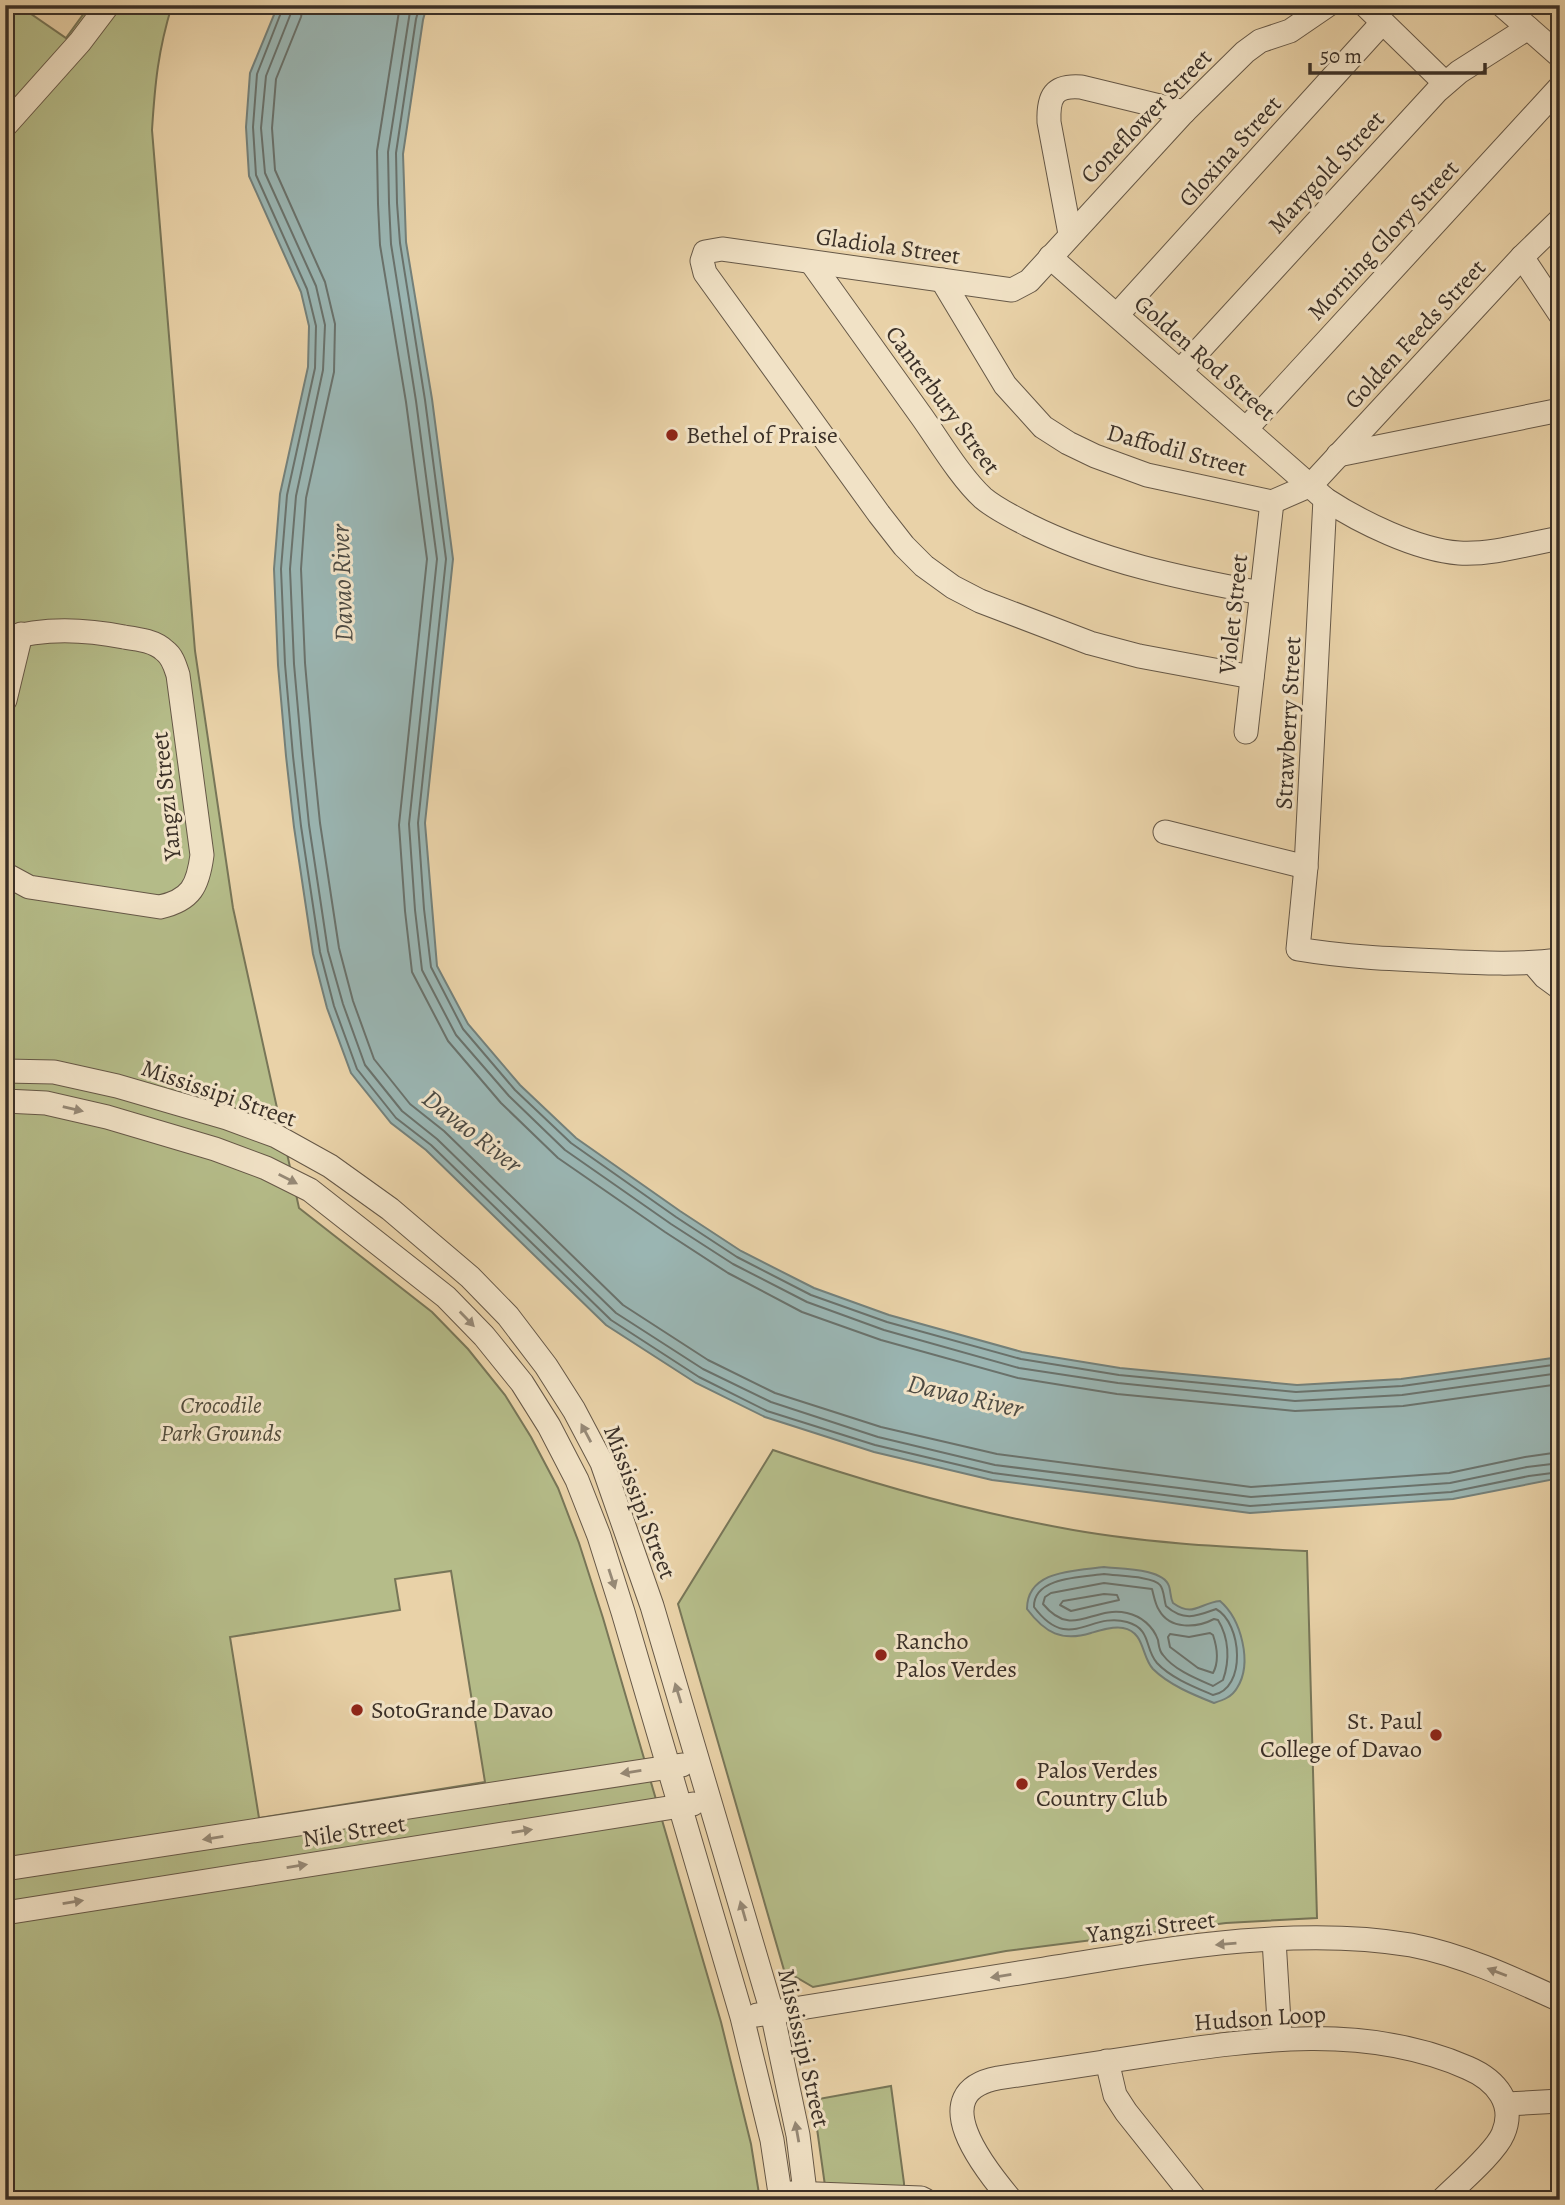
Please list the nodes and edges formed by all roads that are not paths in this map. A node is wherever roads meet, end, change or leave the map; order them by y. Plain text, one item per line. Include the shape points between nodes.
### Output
1 (107, 5) edge
2 (1328, 5) edge
3 (1365, 5) edge
4 (1502, 5) edge
5 (1382, 23) junction
6 (1528, 28) junction
7 (1560, 56) edge
8 (1445, 83) junction
9 (1560, 87) edge
10 (1184, 112) junction
11 (5, 126) edge
12 (1560, 220) edge
13 (1070, 234) junction
14 (1050, 257) junction
15 (1522, 257) junction
16 (811, 262) junction
17 (942, 280) junction
18 (1560, 314) edge
19 (1117, 316) junction
20 (1180, 371) junction
21 (1560, 410) edge
22 (1245, 429) junction
23 (1338, 455) junction
24 (1318, 492) junction
25 (1272, 502) junction
26 (1560, 538) edge
27 (1261, 593) junction
28 (13, 637) edge
29 (1252, 677) junction
30 (5, 700) edge
31 (1246, 732) dead end
32 (1165, 832) dead end
33 (1306, 867) junction
34 (5, 874) edge
35 (1560, 960) edge
36 (1533, 963) junction
37 (1560, 988) edge
38 (5, 1071) edge
39 (5, 1101) edge
40 (626, 1528) junction
41 (599, 1536) junction
42 (699, 1762) junction
43 (668, 1767) junction
44 (710, 1801) junction
45 (680, 1806) junction
46 (5, 1869) edge
47 (5, 1913) edge
48 (1274, 1940) junction
49 (1560, 2000) edge
50 (772, 2012) junction
51 (742, 2017) junction
52 (1280, 2038) junction
53 (1107, 2062) junction
54 (1560, 2101) edge
55 (1507, 2104) junction
56 (781, 2197) edge
57 (806, 2197) edge
58 (1004, 2198) edge
59 (925, 2200) edge
60 (1196, 2200) edge
61 (1442, 2200) edge

1 - 11 street
2 - 10 street, Coneflower Street via 1290,32 1260,41 1245,52
3 - 5 street
4 - 6 street
5 - 8 street
5 - 19 street, Gloxina Street
6 - 7 street
6 - 8 street, Marygold Street
8 - 20 street, Marygold Street
9 - 22 street, Morning Glory Street
10 - 13 street, Coneflower Street
10 - 13 street via 1081,87 1058,90 1052,98 1049,122
12 - 15 street, Golden Feeds Street
13 - 14 street, Coneflower Street
14 - 17 street, Gladiola Street via 1029,281 1012,290
14 - 19 street, Golden Rod Street
15 - 18 street
15 - 23 street, Golden Feeds Street
16 - 17 street, Gladiola Street
16 - 27 street, Canterbury Street via 982,497 1004,513 1093,553 1174,576
16 - 29 street, Gladiola Street via 722,249 705,252 702,261 705,273 879,514 924,566 980,601 1090,643
17 - 25 street, Daffodil Street via 1004,385 1043,427 1095,456 1147,474
19 - 20 street, Golden Rod Street
20 - 22 street, Golden Rod Street
21 - 23 street
22 - 24 street, Golden Rod Street
23 - 24 street, Golden Feeds Street
24 - 25 street, Daffodil Street
24 - 26 street, Golden Rod Street via 1372,526 1457,553
24 - 33 street, Strawberry Street
25 - 27 street, Violet Street
27 - 29 street, Violet Street
28 - 30 street, Yangzi Street
28 - 34 street, Yangzi Street via 69,630 101,633 154,644 173,660 202,855 200,875 191,891 178,903 160,907 29,887
29 - 31 street, Violet Street
32 - 33 street
33 - 36 street, Strawberry Street via 1298,949 1358,958
35 - 36 street
36 - 37 street
40 -> 38 street, Mississipi Street via 602,1463 538,1356 508,1316 470,1278 390,1209 330,1166 276,1136 227,1118 54,1072
39 -> 41 street, Mississipi Street via 46,1103 107,1116 215,1149 310,1190 446,1297 484,1336 549,1426
40 - 41 street
42 -> 40 street, Mississipi Street
41 -> 43 street, Mississipi Street
42 - 43 street, Nile Street
42 - 44 street, Mississipi Street
43 - 45 street, Mississipi Street
43 -> 46 street, Nile Street
44 - 45 street, Nile Street
50 -> 44 street, Mississipi Street
47 -> 45 street, Nile Street
45 - 51 street, Mississipi Street
49 -> 48 street, Yangzi Street via 1465,1959 1413,1946 1367,1940
48 -> 50 street, Yangzi Street via 1093,1961
48 - 52 street
50 - 51 street, Yangzi Street
57 -> 50 street, Mississipi Street
51 - 56 street, Mississipi Street
52 - 53 street, Hudson Loop
52 - 55 street, Hudson Loop via 1349,2039 1454,2062 1487,2078
53 - 58 street, Hudson Loop via 960,2086 967,2133
53 - 60 street via 1115,2095
54 - 55 street
55 - 61 street via 1502,2137
56 - 57 street
57 - 59 street

